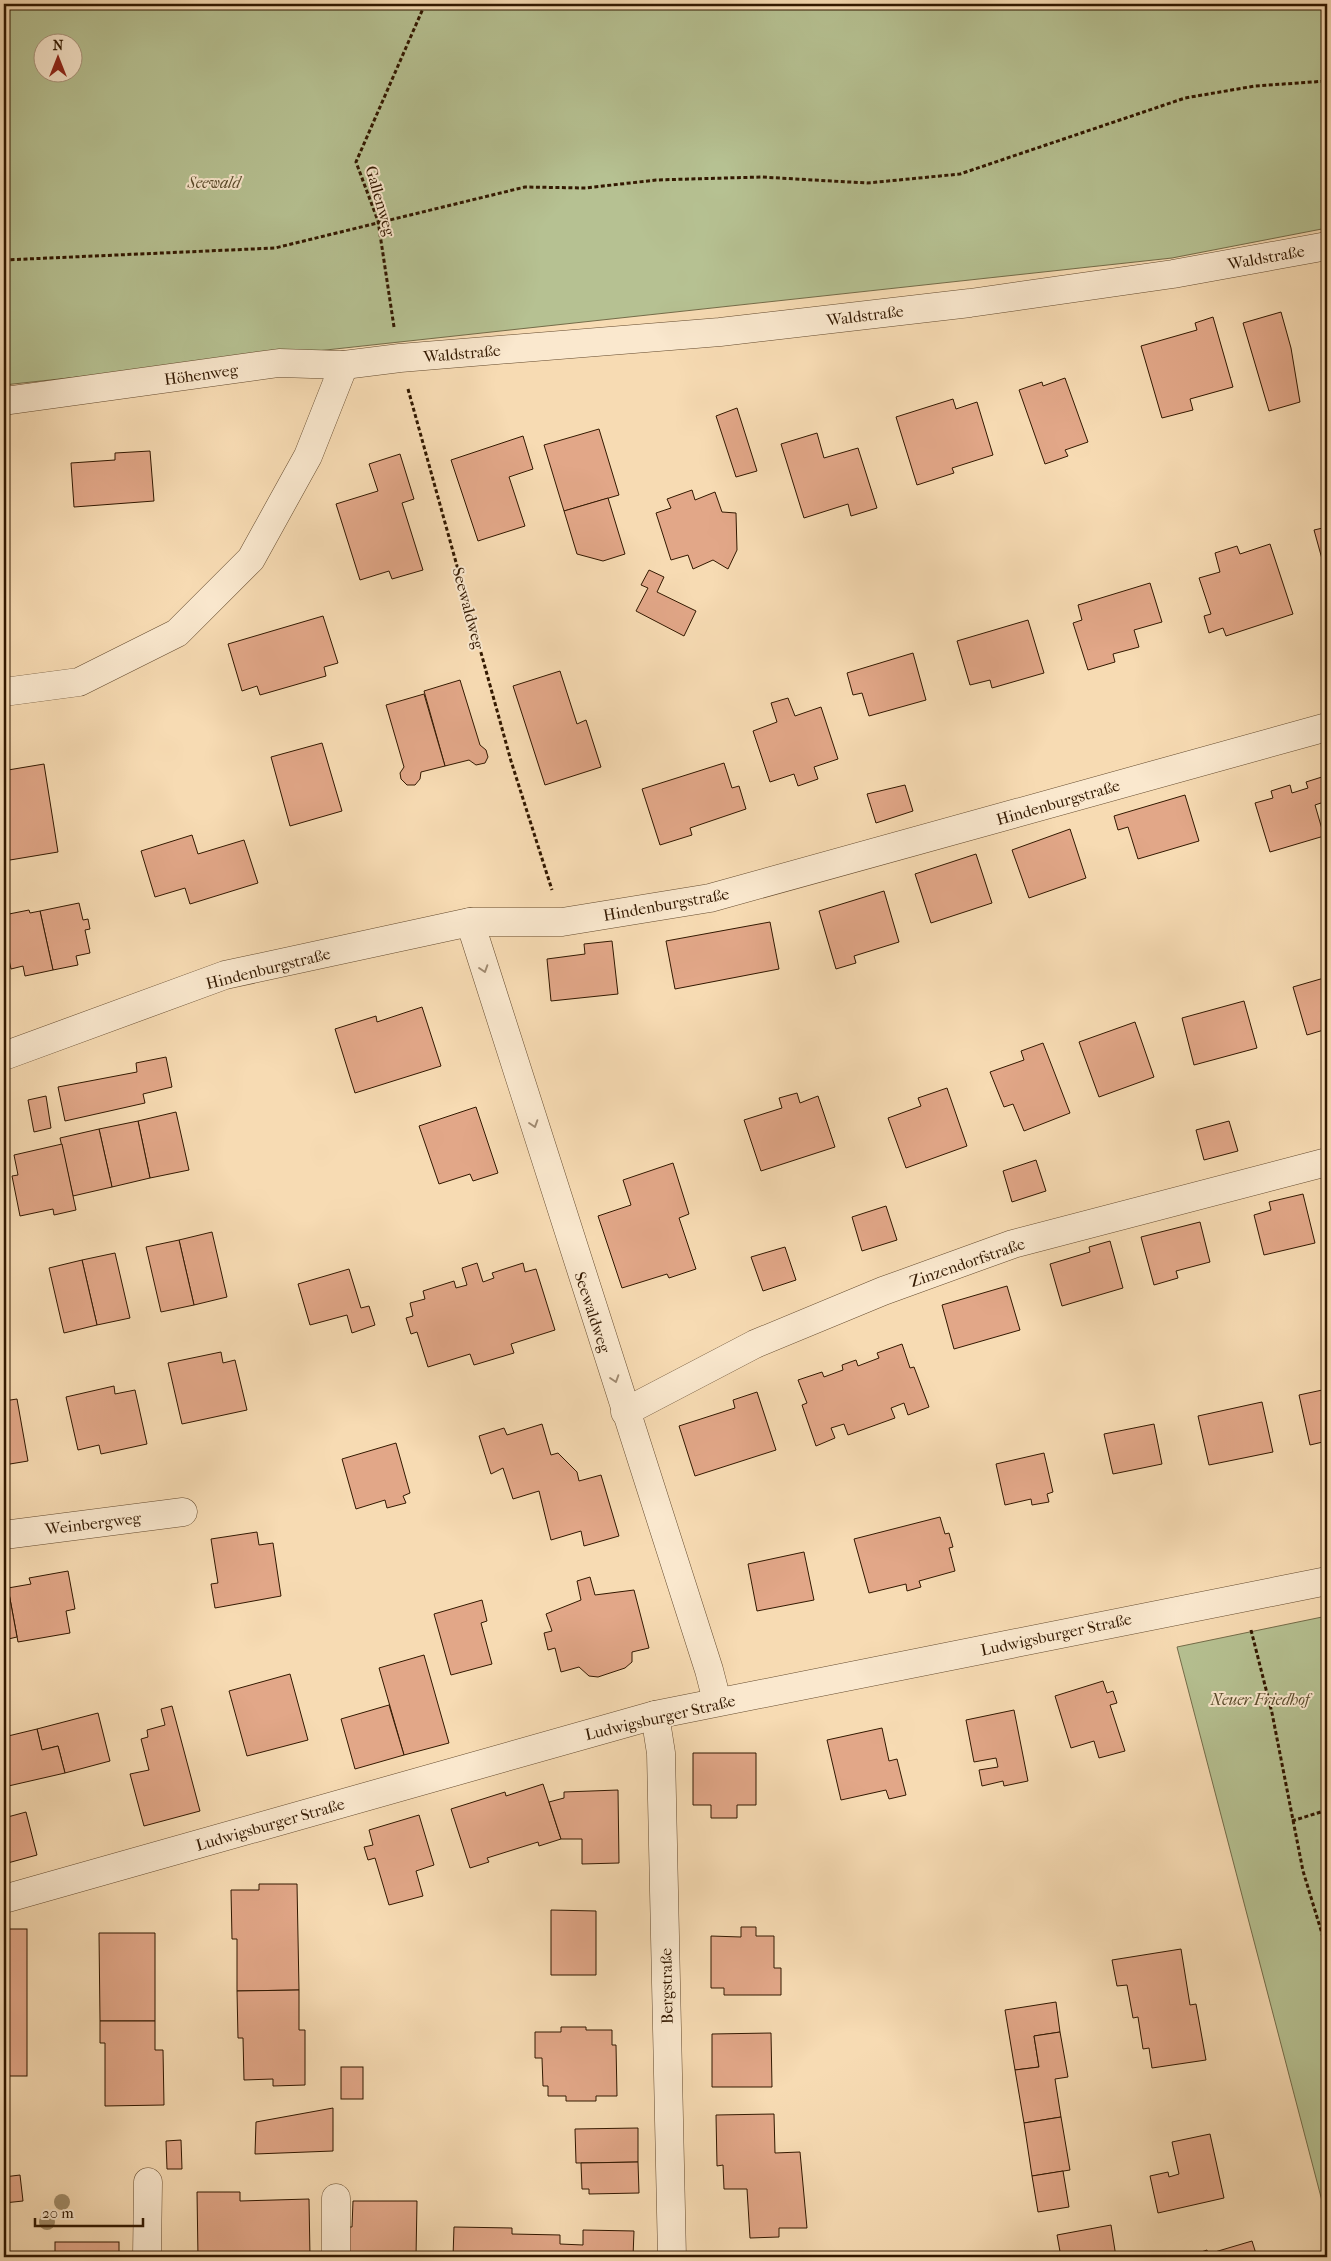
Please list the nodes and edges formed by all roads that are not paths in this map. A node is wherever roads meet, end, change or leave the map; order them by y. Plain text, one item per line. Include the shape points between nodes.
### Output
1 (1327, 246) edge
2 (400, 358) joint
3 (344, 365) junction
4 (4, 400) edge
5 (4, 692) edge
6 (1327, 727) edge
7 (470, 922) junction
8 (4, 1056) edge
9 (1327, 1162) edge
10 (625, 1412) junction
11 (183, 1512) dead end
12 (4, 1535) edge
13 (1327, 1581) edge
14 (717, 1701) junction
15 (655, 1715) junction
16 (4, 1899) edge
17 (148, 2182) dead end
18 (336, 2198) dead end
19 (147, 2257) edge
20 (336, 2257) edge
21 (672, 2257) edge

1 - 2 street, Waldstraße via 1173,274 970,303 720,332
2 - 3 street, Höhenweg
3 - 4 street, Höhenweg via 279,363
3 - 5 street via 308,456 251,559 177,634 79,682
6 - 7 street, Hindenburgstraße via 710,898 562,922
7 - 8 street, Hindenburgstraße via 225,975
7 -> 10 street, Seewaldweg
9 - 10 street, Zinzendorfstraße via 1013,1244 883,1291 755,1344
10 - 14 street, Seewaldweg via 710,1670
11 - 12 street, Weinbergweg
13 - 14 street, Ludwigsburger Straße
14 - 15 street, Ludwigsburger Straße
15 - 16 street, Ludwigsburger Straße
15 - 21 street, Bergstraße via 661,1754
17 - 19 street
18 - 20 street

